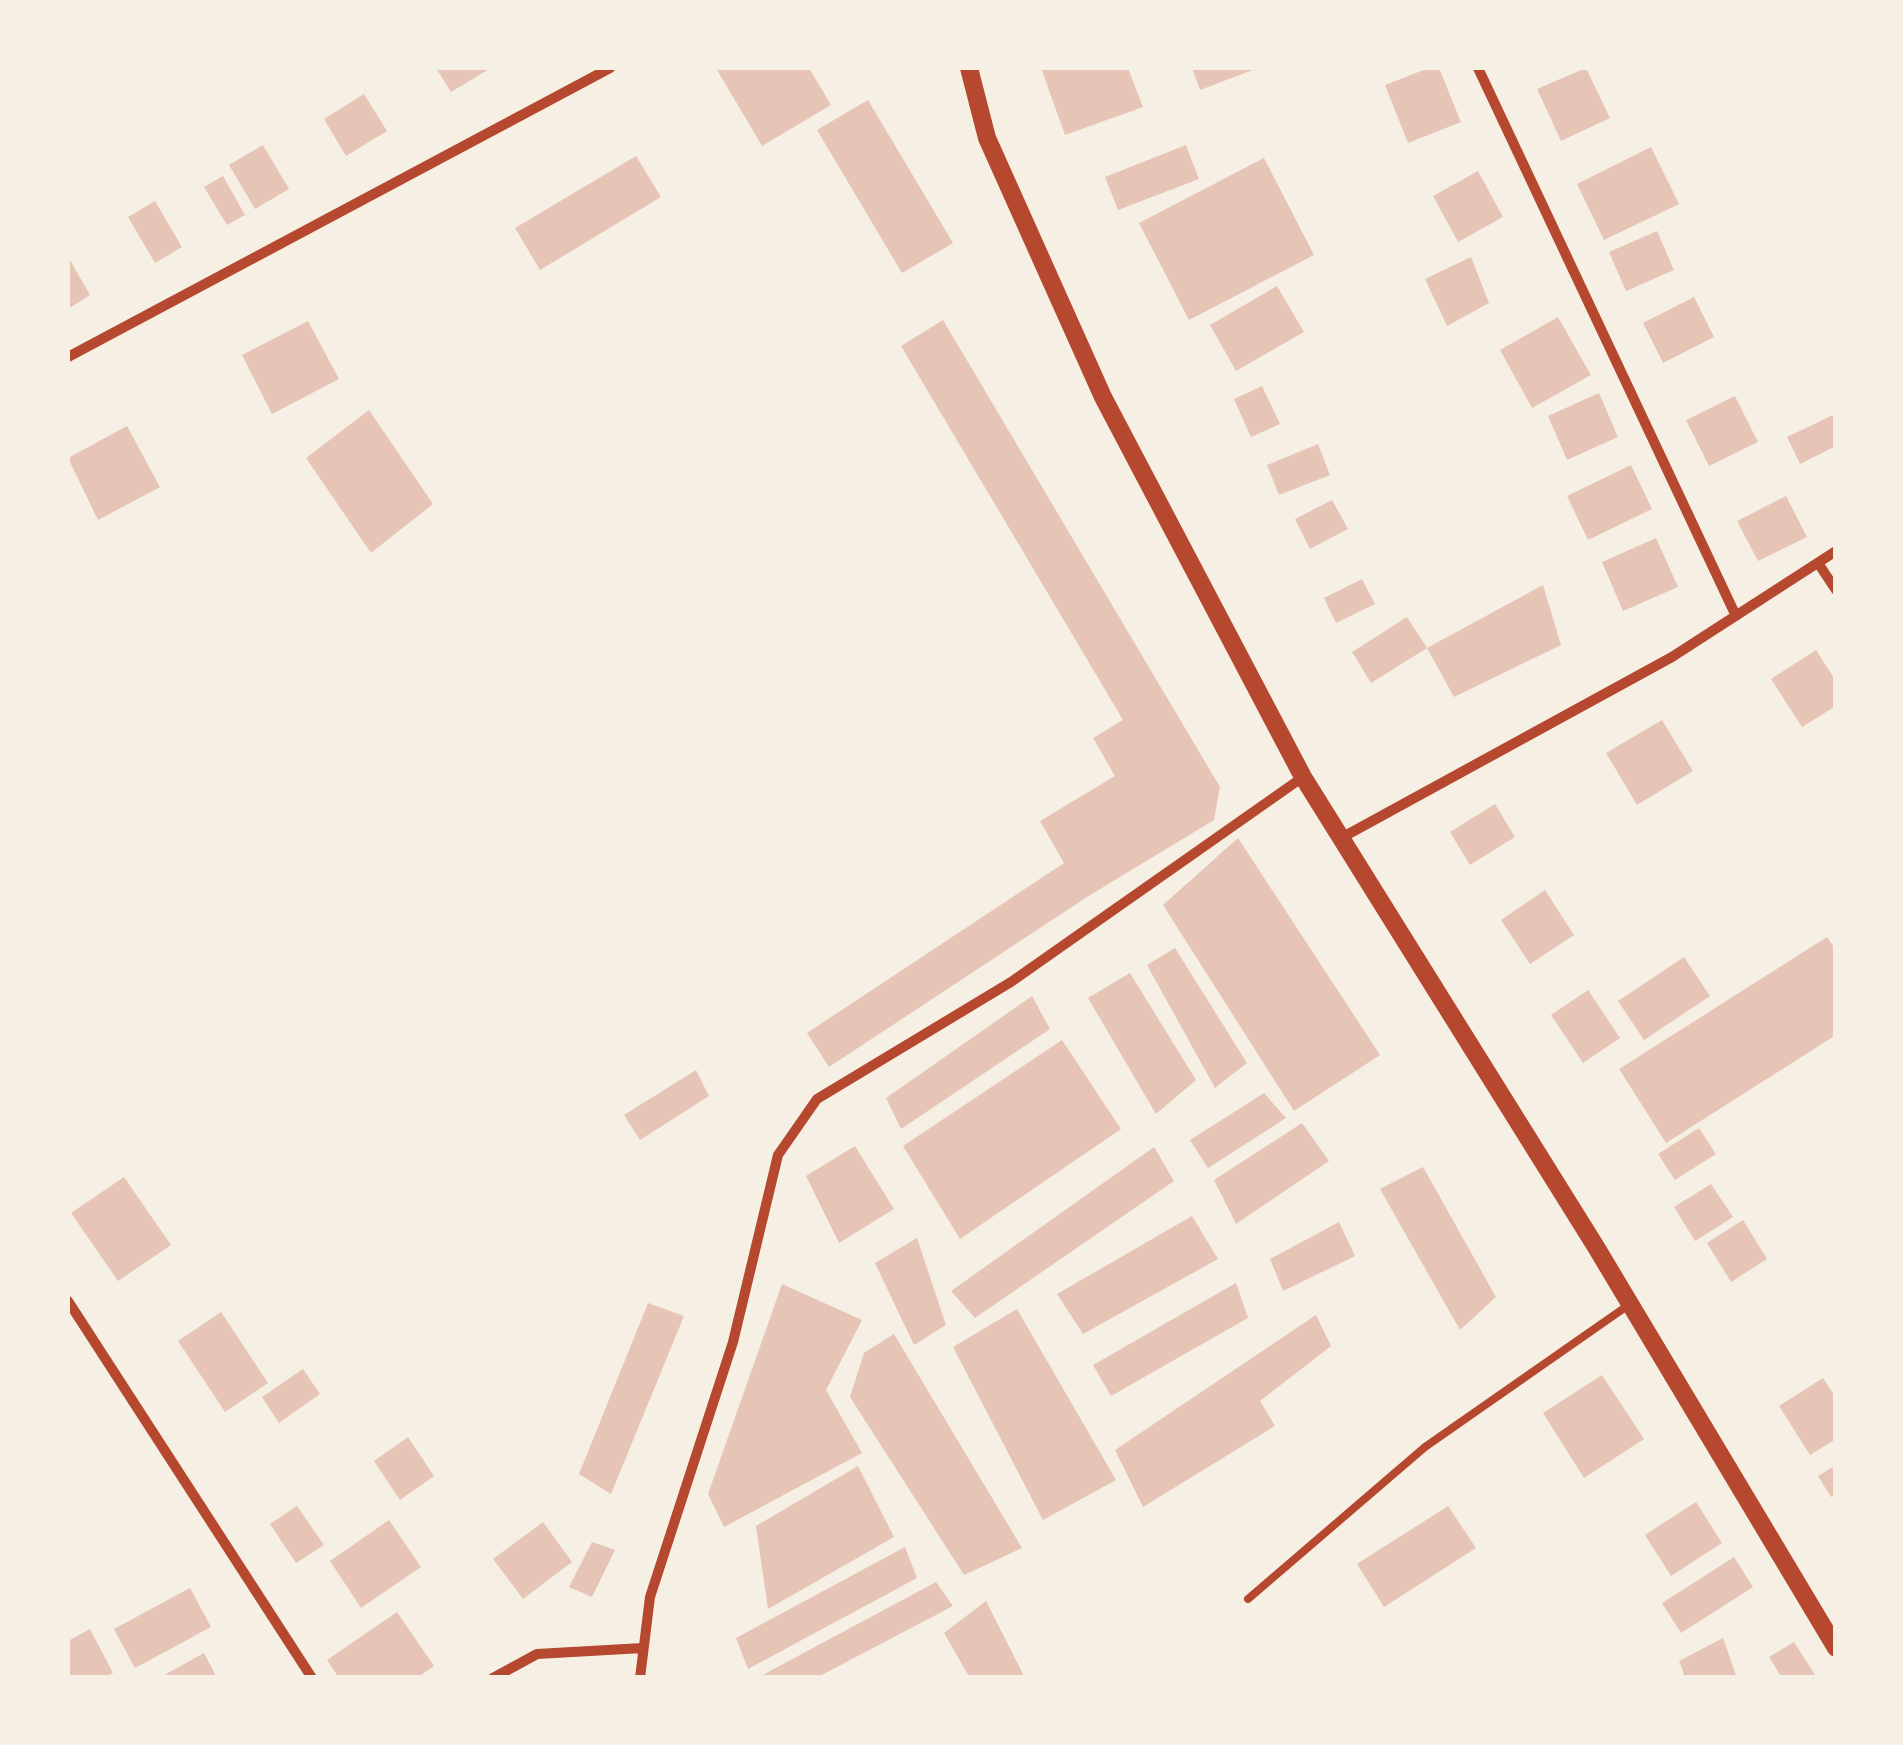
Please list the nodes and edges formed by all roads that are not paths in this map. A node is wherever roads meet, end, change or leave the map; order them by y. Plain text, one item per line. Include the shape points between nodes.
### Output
1 (610, 68) edge
2 (969, 68) edge
3 (1478, 68) edge
4 (68, 357) edge
5 (1836, 551) edge
6 (1818, 563) junction
7 (1836, 590) edge
8 (1736, 616) junction
9 (1302, 777) junction
10 (1343, 836) junction
11 (68, 1300) edge
12 (1630, 1304) junction
13 (1248, 1599) dead end
14 (643, 1648) junction
15 (1836, 1648) edge
16 (312, 1678) edge
17 (493, 1678) edge
18 (640, 1678) edge

1 - 4 street
2 - 9 street via 987,138 1103,397
3 - 8 street
5 - 6 street
6 - 7 street
6 - 8 street
8 - 10 street
9 - 10 street
9 - 14 street via 1011,982 817,1099 778,1155 732,1342 650,1596
10 - 12 street
11 - 16 street
12 - 13 lane via 1426,1447
12 - 15 street
14 - 17 street via 537,1654
14 - 18 street

